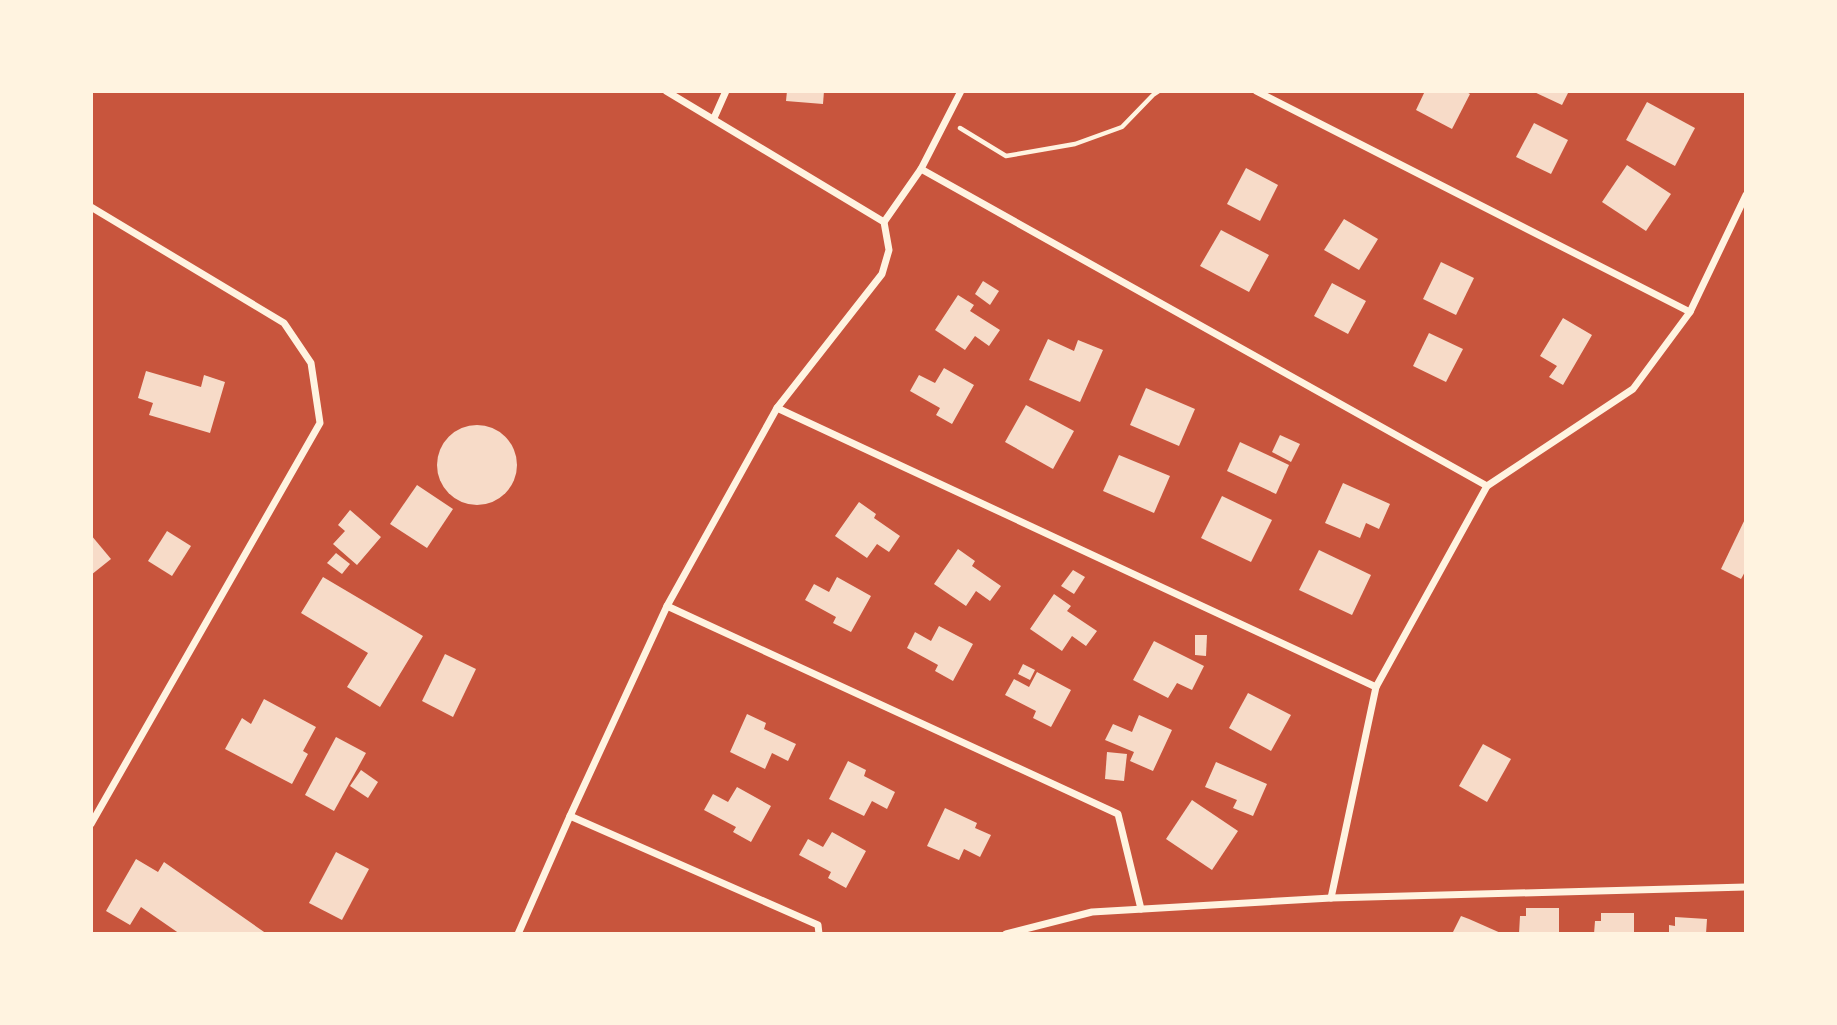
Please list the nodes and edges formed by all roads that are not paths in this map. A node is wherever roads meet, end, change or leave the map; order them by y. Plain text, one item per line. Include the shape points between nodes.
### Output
1 (666, 91) edge
2 (726, 91) edge
3 (961, 91) edge
4 (1256, 91) edge
5 (714, 118) junction
6 (921, 169) junction
7 (1746, 195) edge
8 (91, 207) edge
9 (884, 222) junction
10 (1690, 312) junction
11 (777, 408) junction
12 (1487, 486) junction
13 (667, 606) junction
14 (1376, 687) junction
15 (570, 816) junction
16 (91, 824) edge
17 (1746, 887) edge
18 (1331, 898) junction
19 (1142, 909) junction
20 (518, 934) edge
21 (820, 934) edge
22 (1006, 934) edge

1 - 5 street
2 - 5 street
3 - 6 street
4 - 10 street
5 - 9 street
6 - 9 street
6 - 12 street
7 - 10 street
8 - 16 street via 284,323 310,363 320,423
9 - 11 street via 889,250 882,274
10 - 12 street via 1633,389
11 - 13 street
11 - 14 street
12 - 14 street
13 - 15 street
13 - 19 street via 1118,814
14 - 18 street
15 - 20 street
15 - 21 street via 818,925
17 - 18 street
18 - 19 street
19 - 22 street via 1092,912

